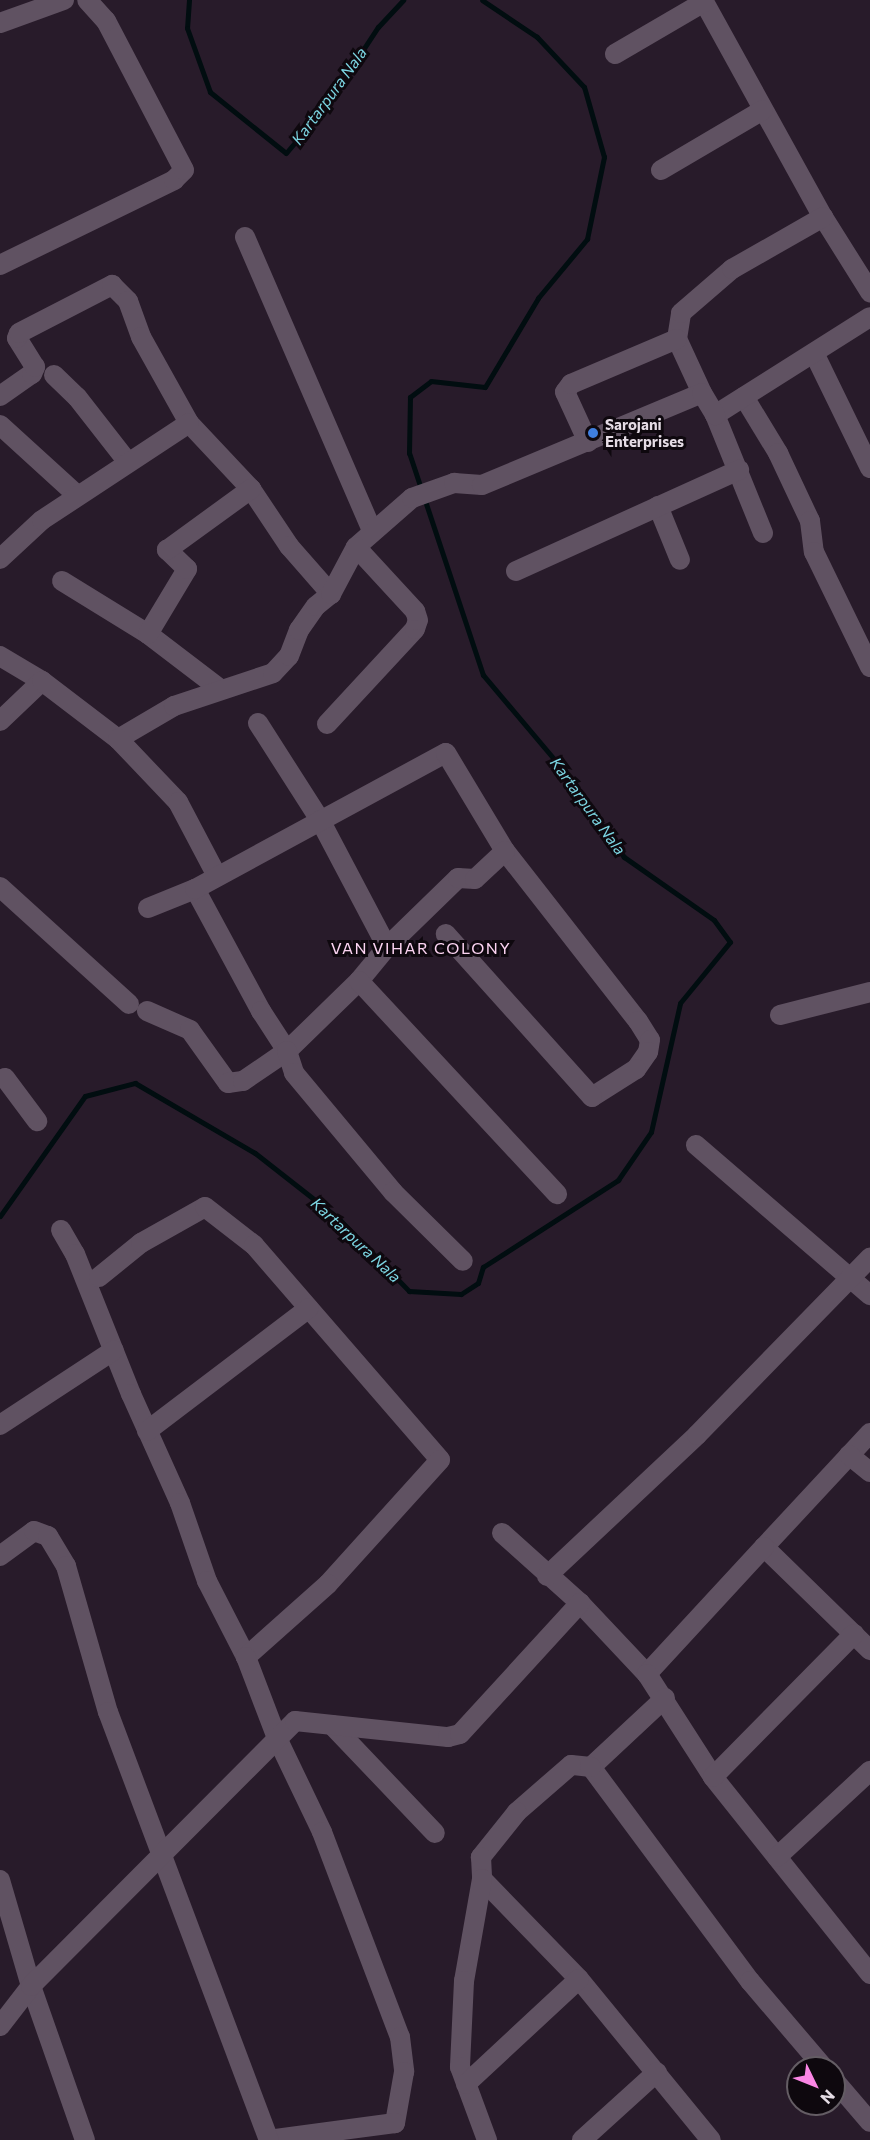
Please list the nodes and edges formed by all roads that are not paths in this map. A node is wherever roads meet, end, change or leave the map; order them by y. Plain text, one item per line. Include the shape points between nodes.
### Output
1 (64, 0) edge
2 (87, 0) edge
3 (704, 1) edge
4 (0, 23) edge
5 (615, 54) dead end
6 (763, 110) junction
7 (661, 170) dead end
8 (823, 217) junction
9 (245, 237) dead end
10 (0, 265) edge
11 (870, 292) edge
12 (870, 317) edge
13 (677, 339) junction
14 (814, 353) junction
15 (54, 375) dead end
16 (702, 393) junction
17 (0, 396) edge
18 (744, 397) junction
19 (715, 415) junction
20 (189, 423) junction
21 (0, 425) edge
22 (588, 442) junction
23 (127, 461) junction
24 (870, 468) edge
25 (739, 470) junction
26 (251, 489) junction
27 (77, 495) junction
28 (658, 506) junction
29 (372, 531) junction
30 (764, 533) dead end
31 (356, 547) junction
32 (0, 559) edge
33 (680, 560) dead end
34 (516, 571) dead end
35 (62, 581) dead end
36 (331, 594) junction
37 (148, 634) junction
38 (0, 656) edge
39 (870, 667) edge
40 (42, 681) junction
41 (219, 688) junction
42 (0, 721) edge
43 (258, 723) dead end
44 (327, 724) dead end
45 (118, 739) junction
46 (320, 820) junction
47 (504, 851) junction
48 (217, 876) junction
49 (0, 887) edge
50 (195, 889) junction
51 (148, 908) dead end
52 (446, 934) dead end
53 (387, 947) junction
54 (359, 981) junction
55 (870, 992) edge
56 (780, 1015) dead end
57 (287, 1051) junction
58 (2, 1077) edge
59 (37, 1122) dead end
60 (696, 1145) dead end
61 (557, 1194) dead end
62 (62, 1230) dead end
63 (870, 1258) edge
64 (463, 1261) dead end
65 (99, 1277) dead end
66 (851, 1278) junction
67 (870, 1294) edge
68 (309, 1308) junction
69 (114, 1350) junction
70 (0, 1425) edge
71 (147, 1431) junction
72 (870, 1433) edge
73 (849, 1455) junction
74 (870, 1472) edge
75 (502, 1533) dead end
76 (764, 1546) junction
77 (0, 1556) edge
78 (547, 1576) junction
79 (580, 1604) junction
80 (854, 1634) junction
81 (870, 1650) edge
82 (246, 1658) junction
83 (647, 1674) junction
84 (665, 1698) junction
85 (332, 1725) junction
86 (277, 1738) junction
87 (591, 1767) junction
88 (870, 1771) edge
89 (713, 1777) junction
90 (435, 1833) dead end
91 (163, 1855) junction
92 (777, 1857) junction
93 (482, 1879) junction
94 (0, 1880) edge
95 (870, 1974) edge
96 (579, 1979) junction
97 (31, 1986) junction
98 (0, 2026) edge
99 (814, 2056) edge
100 (657, 2072) junction
101 (466, 2084) junction
102 (846, 2094) edge
103 (870, 2122) edge
104 (85, 2140) edge
105 (268, 2140) edge
106 (487, 2140) edge
107 (582, 2140) edge
108 (711, 2140) edge

1 - 4 street
2 - 10 street via 106,21 184,170 174,180
3 - 5 street
3 - 6 street
6 - 7 street
6 - 8 street
8 - 11 street
8 - 13 street via 732,269 681,313
9 - 29 street via 348,467
12 - 14 street
13 - 16 street
13 - 22 street via 571,384 565,393
14 - 18 street
14 - 24 street
15 - 23 street via 77,397
16 - 19 street
16 - 22 street
17 - 20 street via 32,374 35,367 17,338 19,333 112,285 128,301 141,337
18 - 19 street
18 - 39 street via 778,453 810,521 813,552
19 - 25 street
20 - 23 street
20 - 26 street
21 - 27 street
22 - 29 street via 482,485 454,483 411,498
23 - 27 street
25 - 28 street
25 - 30 street
26 - 36 street via 289,546
26 - 37 street via 167,550 186,569
27 - 32 street via 42,520
28 - 33 street
28 - 34 street
29 - 31 street
31 - 36 street
31 - 44 street via 415,611 418,620 415,629
35 - 37 street
36 - 41 street via 316,606 299,630 289,656 273,673
37 - 41 street
38 - 40 street
40 - 42 street
40 - 45 street
41 - 45 street via 174,706
43 - 46 street
45 - 48 street via 178,802
46 - 47 street via 446,753
46 - 48 street
46 - 53 street
47 - 52 street via 644,1031 650,1040 648,1052 636,1069 592,1097
47 - 53 street via 475,879 458,878
48 - 50 street
49 - 57 street via 138,1008 190,1030 228,1083 243,1081
50 - 51 street
50 - 57 street
53 - 54 street
54 - 57 street
54 - 61 street
55 - 56 street
57 - 64 street via 294,1073 393,1192
58 - 59 street
60 - 66 street
62 - 69 street
63 - 66 street
65 - 68 street via 141,1244 205,1207 254,1245
66 - 67 street
66 - 78 street via 697,1435
68 - 71 street
68 - 82 street via 440,1460 328,1584
69 - 70 street
69 - 71 street
71 - 82 street via 180,1503 207,1581
72 - 73 street
73 - 74 street
73 - 76 street
75 - 78 street
76 - 80 street
76 - 83 street
77 - 91 street via 34,1531 48,1536 66,1566 108,1712
78 - 79 street
79 - 83 street
79 - 85 street via 460,1734 448,1737
80 - 81 street
80 - 89 street
82 - 86 street
83 - 84 street
84 - 87 street
84 - 89 street
85 - 86 street via 295,1721
85 - 90 street
86 - 91 street
86 - 105 street via 322,1832 400,2037 404,2072 395,2123
87 - 93 street via 571,1765 517,1812 481,1857
87 - 99 street via 750,1981
88 - 92 street
89 - 92 street
91 - 97 street
91 - 105 street
92 - 95 street
93 - 96 street
93 - 101 street via 464,1981 460,2067
94 - 97 street
96 - 100 street
96 - 101 street
97 - 98 street
97 - 104 street
100 - 107 street
100 - 108 street
101 - 106 street
102 - 103 street

